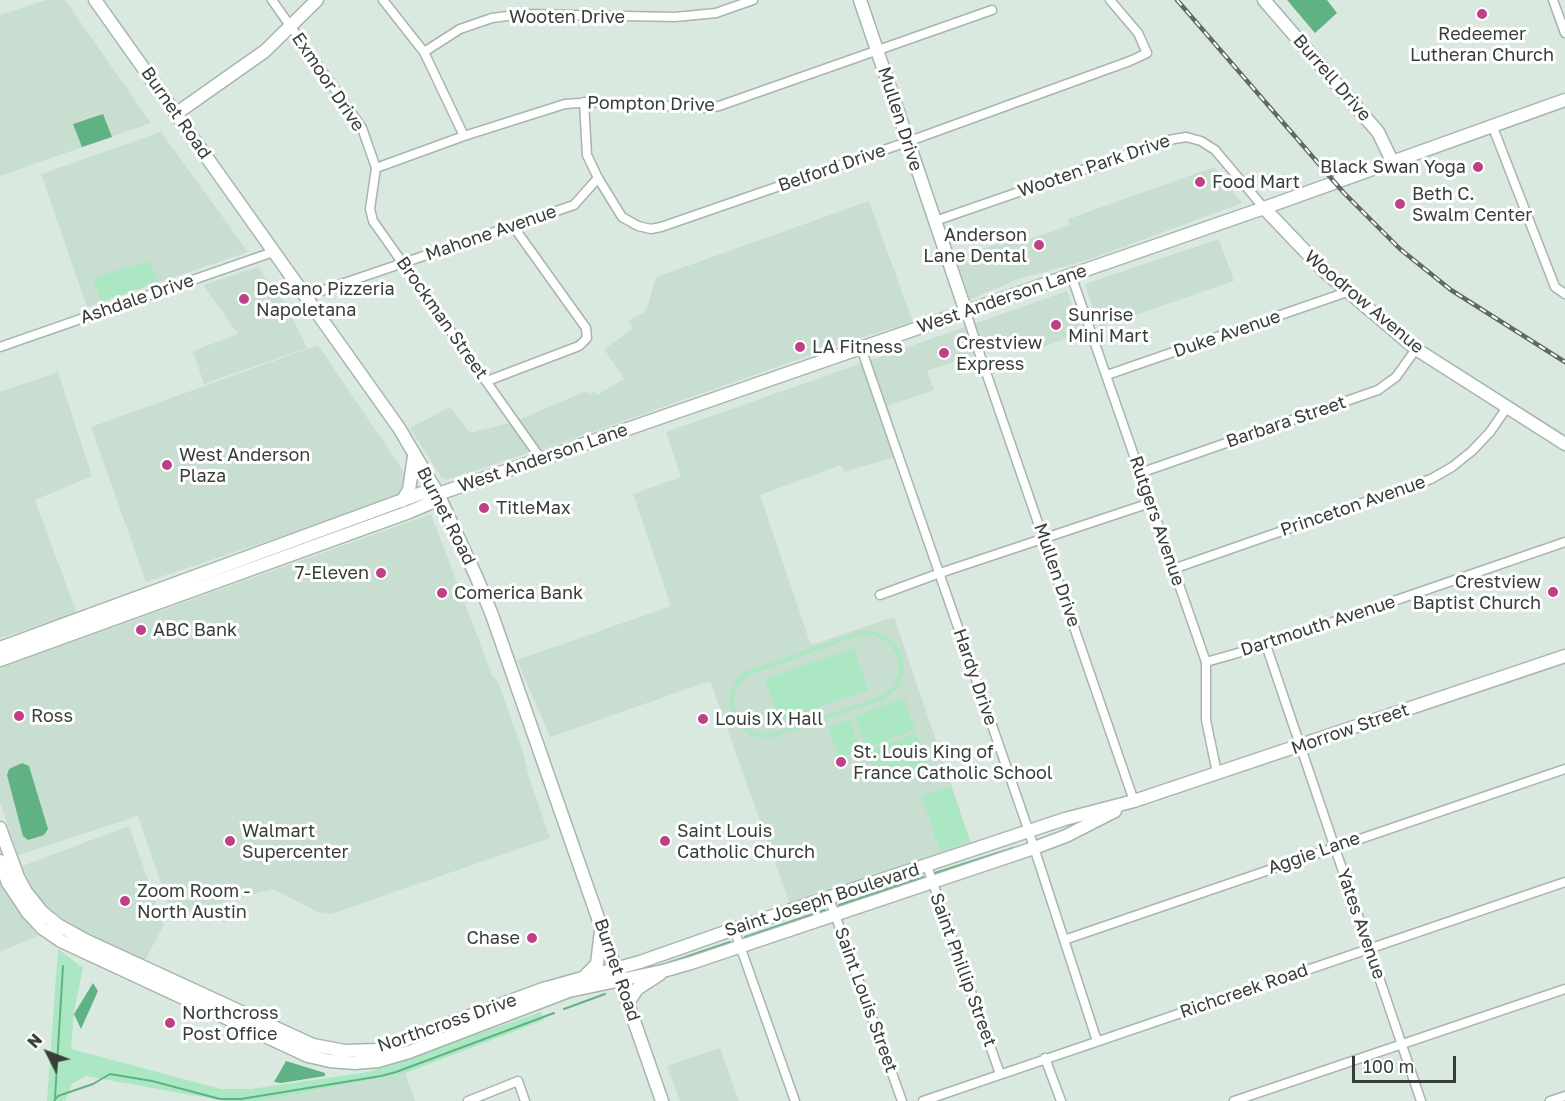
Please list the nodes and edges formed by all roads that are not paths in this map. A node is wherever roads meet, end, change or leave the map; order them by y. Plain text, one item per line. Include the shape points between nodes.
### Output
1 (95, 0) edge
2 (272, 0) edge
3 (317, 0) edge
4 (384, 0) edge
5 (753, 0) edge
6 (860, 0) edge
7 (1110, 0) edge
8 (1264, 0) edge
9 (1553, 0) edge
10 (993, 10) dead end
11 (291, 27) junction
12 (1565, 33) edge
13 (878, 50) junction
14 (424, 52) junction
15 (1565, 100) edge
16 (584, 102) junction
17 (177, 113) junction
18 (1492, 125) junction
19 (464, 136) junction
20 (907, 142) junction
21 (1392, 161) junction
22 (376, 168) junction
23 (598, 178) junction
24 (1264, 208) junction
25 (935, 221) junction
26 (513, 226) junction
27 (273, 252) junction
28 (403, 264) junction
29 (1071, 275) junction
30 (1347, 292) junction
31 (1565, 294) edge
32 (306, 296) junction
33 (966, 312) junction
34 (0, 347) edge
35 (861, 348) junction
36 (1416, 349) junction
37 (1107, 375) junction
38 (487, 381) junction
39 (1508, 406) junction
40 (1565, 444) edge
41 (414, 456) junction
42 (541, 459) junction
43 (1140, 473) junction
44 (438, 494) junction
45 (402, 501) junction
46 (1150, 503) junction
47 (1045, 539) junction
48 (1565, 542) edge
49 (270, 556) junction
50 (1173, 569) junction
51 (940, 573) junction
52 (880, 595) dead end
53 (110, 614) junction
54 (64, 624) junction
55 (1266, 645) junction
56 (0, 648) edge
57 (18, 653) junction
58 (1565, 656) edge
59 (0, 660) edge
60 (1206, 662) junction
61 (1301, 745) junction
62 (1565, 769) edge
63 (1217, 773) junction
64 (1134, 801) junction
65 (0, 828) edge
66 (1029, 832) junction
67 (1335, 846) junction
68 (1034, 848) junction
69 (3, 863) edge
70 (927, 866) junction
71 (932, 882) junction
72 (1565, 882) edge
73 (829, 898) junction
74 (835, 915) junction
75 (601, 926) junction
76 (734, 929) junction
77 (1064, 940) junction
78 (740, 946) junction
79 (1369, 948) junction
80 (663, 971) junction
81 (618, 974) junction
82 (582, 977) junction
83 (1565, 989) edge
84 (628, 1002) junction
85 (481, 1018) junction
86 (245, 1021) junction
87 (1098, 1041) junction
88 (398, 1043) junction
89 (1402, 1044) junction
90 (409, 1052) junction
91 (1045, 1058) junction
92 (1000, 1074) junction
93 (1565, 1096) edge
94 (468, 1101) edge
95 (525, 1101) edge
96 (662, 1101) edge
97 (795, 1101) edge
98 (902, 1101) edge
99 (923, 1101) edge
100 (1061, 1101) edge
101 (1234, 1101) edge
102 (1421, 1101) edge
103 (1550, 1101) edge

1 - 17 street, Burnet Road
2 - 11 street, Exmoor Drive
3 - 11 street
4 - 14 street
5 - 14 street, Wooten Drive via 716,13 675,17 524,14 492,18 460,29
6 - 13 street, Mullen Drive
7 - 20 street, Belford Drive via 1138,33 1147,53
8 - 21 street, Burrell Drive via 1378,132
9 - 12 street
10 - 13 street, Pompton Drive
11 - 17 street via 257,57
11 - 22 street, Exmoor Drive via 354,114
13 - 16 street, Pompton Drive via 719,106
13 - 20 street, Mullen Drive
14 - 19 street
15 - 18 street, West Anderson Lane
16 - 19 street, Pompton Drive via 565,104
16 - 23 street via 587,154
17 - 27 street, Burnet Road
18 - 21 street, West Anderson Lane
18 - 31 street via 1555,287
19 - 22 street, Pompton Drive
20 - 23 street, Belford Drive via 651,229 622,217
20 - 25 street, Mullen Drive
21 - 24 street, West Anderson Lane
22 - 28 street, Brockman Street via 370,214
23 - 26 street, Mahone Avenue via 574,205
24 - 25 street, Wooten Park Drive via 1208,144 1194,138 1177,138
24 - 29 street, West Anderson Lane
24 - 30 street, Woodrow Avenue
25 - 33 street, Mullen Drive
26 - 28 street, Mahone Avenue
26 - 38 street via 586,328 587,338 579,346
27 - 32 street, Burnet Road
27 - 34 street, Ashdale Drive
28 - 32 street, Mahone Avenue
28 - 38 street, Brockman Street
29 - 33 street, West Anderson Lane
29 - 37 street, Rutgers Avenue
30 - 36 street, Woodrow Avenue
30 - 37 street, Duke Avenue
32 - 41 street, Burnet Road via 399,428
33 - 35 street, West Anderson Lane
33 - 47 street, Mullen Drive
35 - 42 street, West Anderson Lane
35 - 51 street, Hardy Drive
36 - 39 street, Woodrow Avenue
36 - 43 street, Barbara Street via 1396,377 1378,390
37 - 43 street, Rutgers Avenue
38 - 42 street, Brockman Street
39 - 40 street, Woodrow Avenue
39 - 50 street, Princeton Avenue via 1472,451 1431,479
41 - 44 street, Burnet Road
41 - 45 street via 409,490
42 - 44 street, West Anderson Lane
43 - 46 street, Rutgers Avenue
44 - 45 street, West Anderson Lane via 422,493
44 - 49 street, West Anderson Lane via 428,504
44 - 75 street, Burnet Road via 492,615
45 - 49 street, West Anderson Lane
46 - 47 street
46 - 50 street, Rutgers Avenue
47 - 51 street
47 - 64 street, Mullen Drive
48 - 55 street, Dartmouth Avenue
49 - 53 street, West Anderson Lane
50 - 60 street, Rutgers Avenue
51 - 52 street
51 - 66 street, Hardy Drive
53 - 54 street, West Anderson Lane
53 - 57 street, West Anderson Lane
54 - 56 street, West Anderson Lane
54 - 57 street via 60,632 27,644
55 - 60 street, Dartmouth Avenue
55 - 61 street, Yates Avenue
57 - 59 street, West Anderson Lane
58 - 61 street, Morrow Street
60 - 63 street, Rutgers Avenue via 1206,720
61 - 63 street, Morrow Street
61 - 67 street, Yates Avenue
62 - 67 street, Aggie Lane
63 - 64 street, Morrow Street
64 - 66 street, Morrow Street
64 - 68 street, Morrow Street
65 - 69 street, Northcross Drive
66 - 68 street, Hardy Drive
66 - 70 street, Saint Joseph Boulevard
67 - 77 street, Aggie Lane
67 - 79 street, Yates Avenue
68 - 71 street, Saint Joseph Boulevard
68 - 77 street, Hardy Drive
69 - 86 street, Northcross Drive via 42,912 101,955
70 - 71 street, Saint Phillip Street
70 - 73 street, Saint Joseph Boulevard
71 - 74 street, Saint Joseph Boulevard
71 - 92 street, Saint Phillip Street
72 - 79 street, Richcreek Road
73 - 74 street, Saint Louis Street
73 - 76 street, Saint Joseph Boulevard
74 - 78 street, Saint Joseph Boulevard
74 - 98 street, Saint Louis Street
75 - 81 street, Burnet Road
75 - 82 street via 597,964
76 - 78 street
76 - 81 street, Saint Joseph Boulevard via 640,962
77 - 87 street, Hardy Drive
78 - 80 street, Saint Joseph Boulevard
78 - 97 street
79 - 87 street, Richcreek Road
79 - 89 street, Yates Avenue
80 - 81 street, Saint Joseph Boulevard
80 - 84 street via 637,989
81 - 82 street, Northcross Drive
81 - 84 street, Burnet Road
81 - 85 street, Northcross Drive
82 - 85 street, Northcross Drive via 543,988
83 - 89 street
84 - 96 street, Burnet Road
85 - 88 street, Northcross Drive
85 - 90 street, Northcross Drive
86 - 88 street, Northcross Drive via 331,1049 365,1051
86 - 90 street, Northcross Drive via 308,1056 330,1061 367,1062
87 - 91 street, Richcreek Road
88 - 90 street
89 - 101 street
89 - 102 street, Yates Avenue
91 - 92 street, Richcreek Road
91 - 100 street
92 - 99 street, Richcreek Road
93 - 103 street
94 - 95 street via 518,1081

